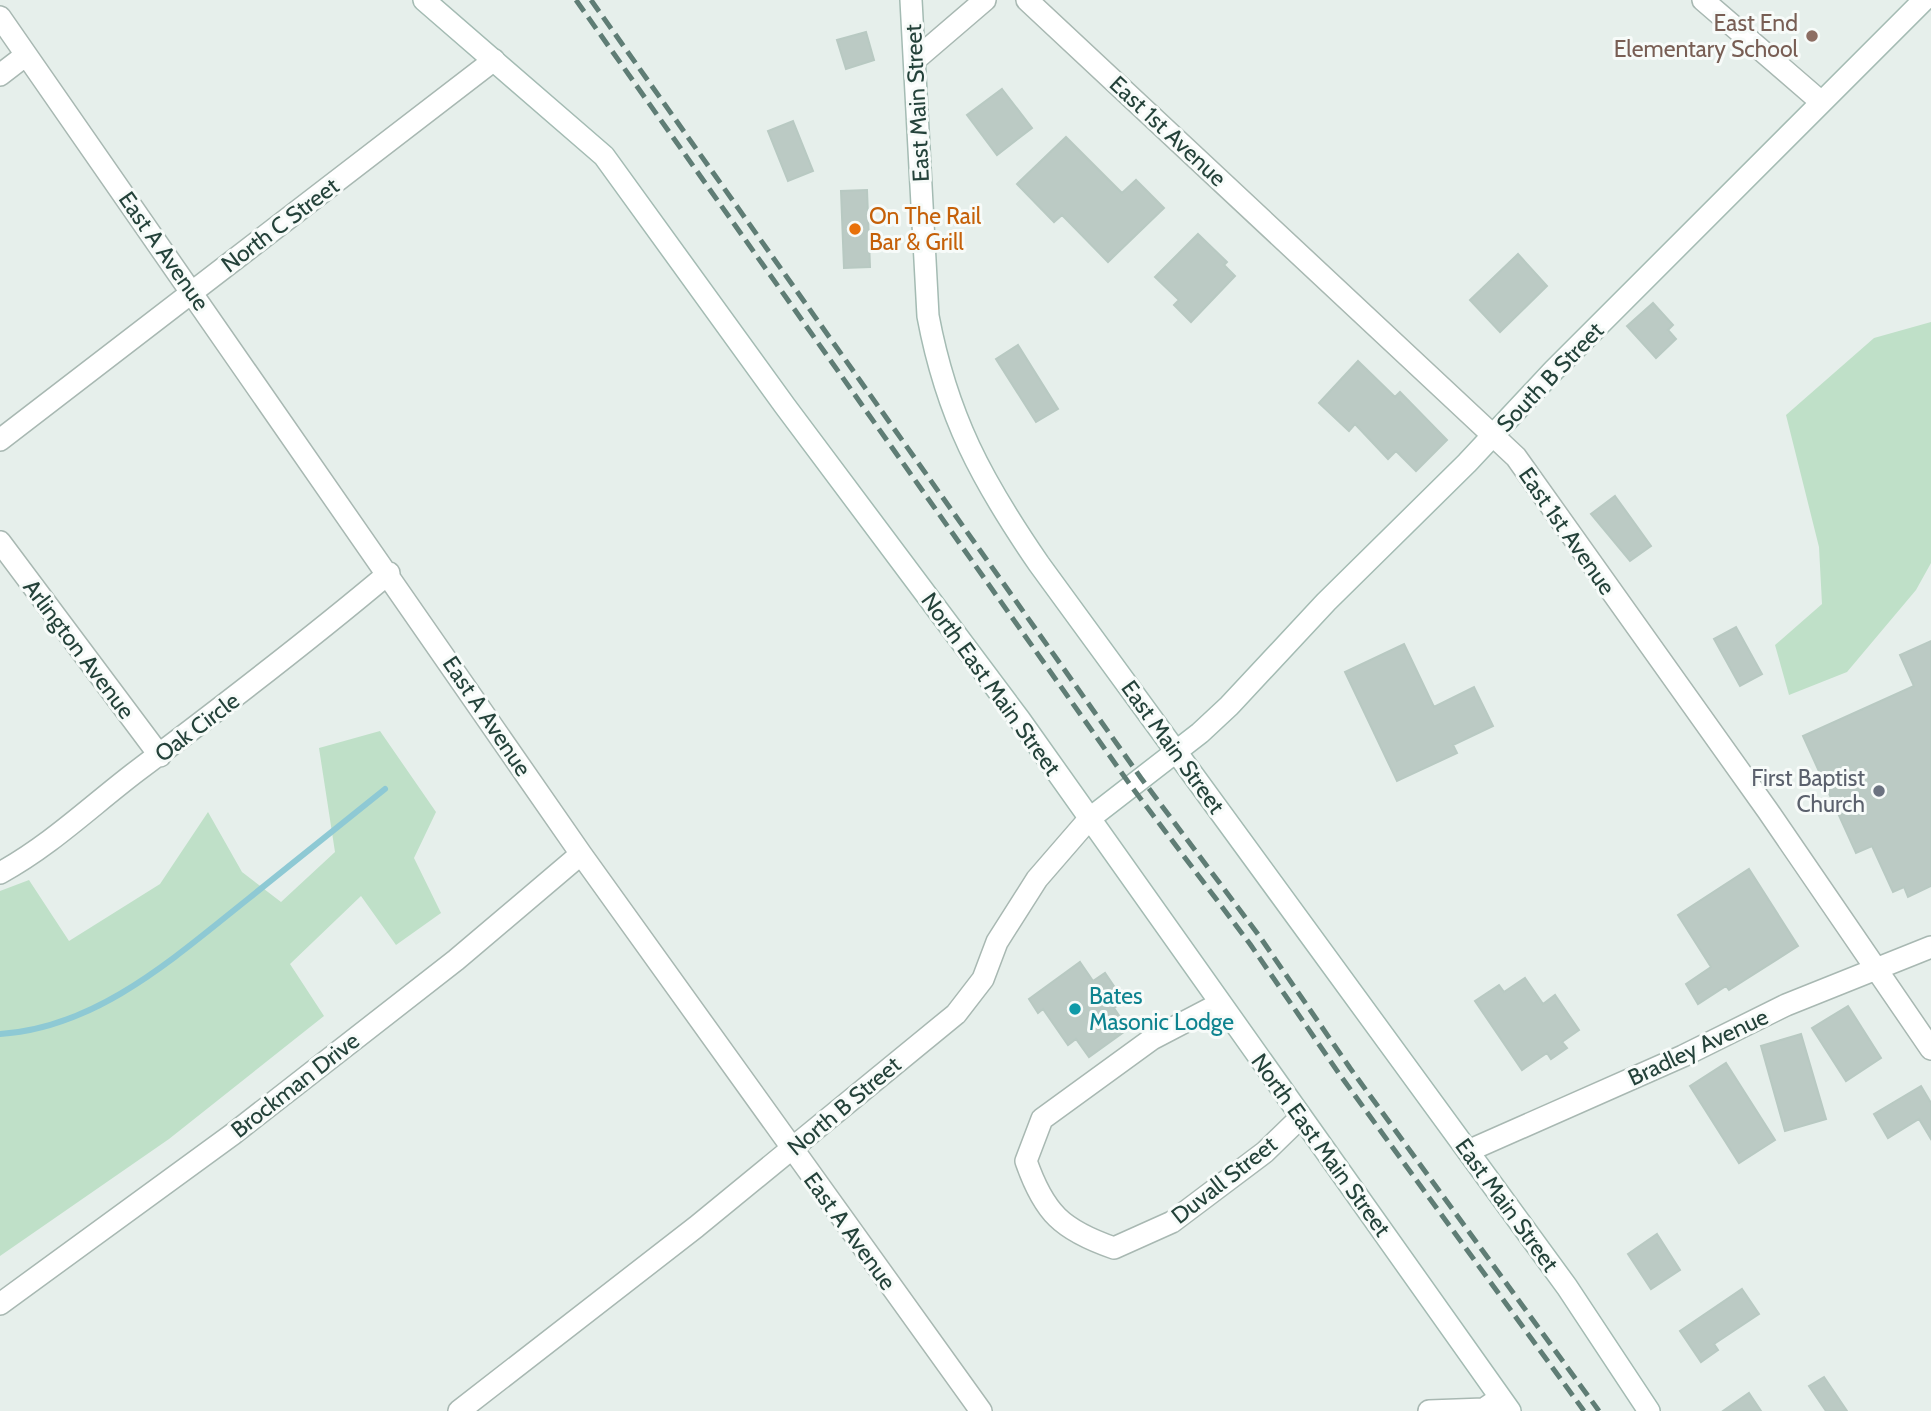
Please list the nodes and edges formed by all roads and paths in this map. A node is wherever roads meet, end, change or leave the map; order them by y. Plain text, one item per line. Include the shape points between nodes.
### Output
1 (424, 0) edge
2 (911, 0) edge
3 (985, 0) edge
4 (1027, 0) edge
5 (1703, 0) edge
6 (1924, 0) edge
7 (0, 17) edge
8 (26, 55) junction
9 (494, 60) junction
10 (915, 60) junction
11 (0, 75) edge
12 (1820, 101) junction
13 (193, 292) junction
14 (1493, 435) junction
15 (0, 440) edge
16 (0, 542) edge
17 (389, 573) junction
18 (1175, 752) junction
19 (160, 756) junction
20 (1089, 819) junction
21 (581, 854) junction
22 (0, 873) edge
23 (1931, 947) edge
24 (1875, 969) junction
25 (1219, 1004) junction
26 (1931, 1049) edge
27 (1300, 1118) junction
28 (792, 1150) junction
29 (1468, 1151) junction
30 (0, 1304) edge
31 (1505, 1404) edge
32 (459, 1411) edge
33 (981, 1411) edge
34 (1429, 1411) edge
35 (1649, 1411) edge

1 - 9 street, North East Main Street
2 - 10 street, East Main Street
3 - 10 street
4 - 14 street, East 1st Avenue
5 - 12 street
6 - 12 street, South B Street
7 - 8 street, East A Avenue
8 - 11 street
8 - 13 street, East A Avenue
9 - 13 street, North C Street
9 - 20 street, North East Main Street via 604,156
10 - 18 street, East Main Street via 928,316 951,408 997,502
12 - 14 street, South B Street
13 - 15 street, North C Street
13 - 17 street, East A Avenue
14 - 18 street, South B Street via 1229,706
14 - 24 street, East 1st Avenue via 1516,457
16 - 19 street, Arlington Avenue
17 - 19 street, Oak Circle
17 - 21 street, East A Avenue
18 - 20 street, North B Street
18 - 29 street, East Main Street
19 - 22 street, Oak Circle via 37,852
20 - 25 street, North East Main Street
20 - 28 street, North B Street via 1032,887 997,942 983,979 956,1014
21 - 28 street, East A Avenue
21 - 30 street, Brockman Drive via 456,960 233,1134
23 - 24 street, Bradley Avenue
24 - 26 street, East 1st Avenue
24 - 29 street, Bradley Avenue
25 - 27 street, North East Main Street
25 - 27 street, Duvall Street via 1152,1038 1042,1119 1026,1161 1036,1190 1055,1219 1081,1236 1114,1248 1172,1223 1265,1152
27 - 31 street, North East Main Street
28 - 32 street, North B Street
28 - 33 street, East A Avenue
29 - 35 street, East Main Street via 1567,1287
31 - 34 street

